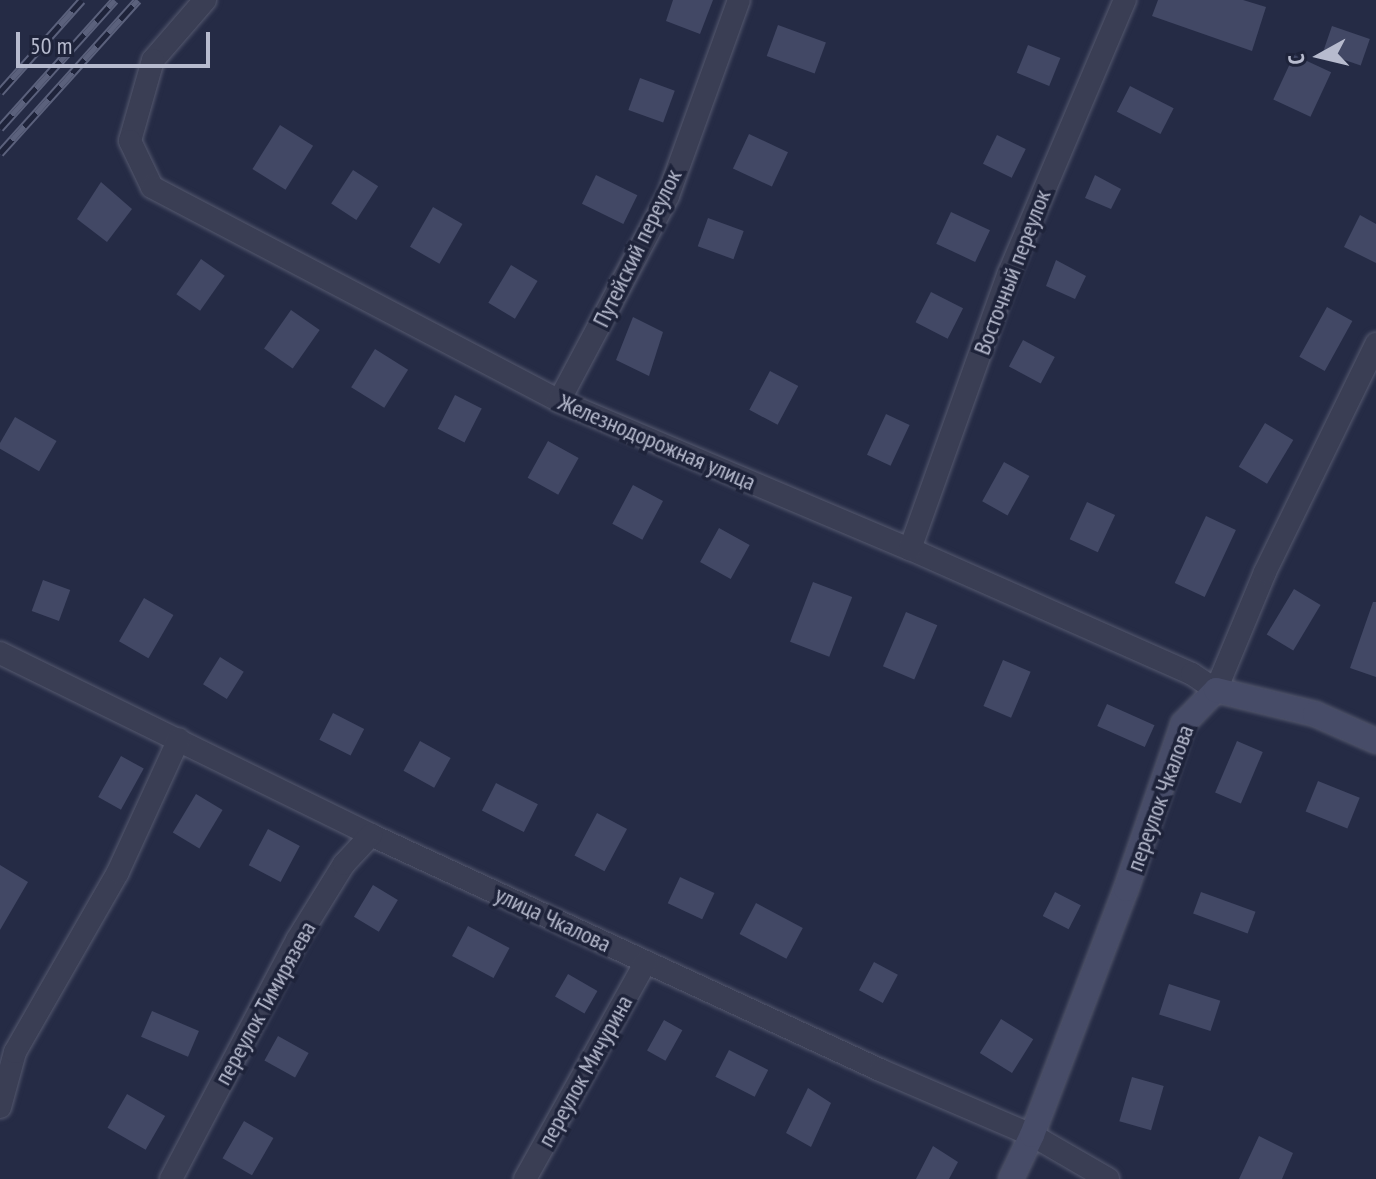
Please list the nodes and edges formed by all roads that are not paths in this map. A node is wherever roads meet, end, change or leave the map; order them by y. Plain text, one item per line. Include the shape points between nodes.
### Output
1 (205, 0) edge
2 (739, 0) edge
3 (1125, 0) edge
4 (1376, 344) edge
5 (559, 401) junction
6 (910, 549) junction
7 (0, 653) edge
8 (1216, 690) junction
9 (179, 739) junction
10 (1376, 741) edge
11 (371, 835) junction
12 (646, 962) junction
13 (8, 1044) edge
14 (0, 1107) edge
15 (1032, 1135) junction
16 (171, 1179) edge
17 (525, 1179) edge
18 (1011, 1179) edge
19 (1108, 1179) edge

1 - 5 street, Железнодорожная улица via 153,60 130,141 152,187
2 - 5 street, Путейский переулок via 668,196
3 - 6 street, Восточный переулок via 1009,273
4 - 8 street, переулок Чкалова via 1265,572
5 - 6 street, Железнодорожная улица
6 - 8 street, Железнодорожная улица via 1192,674
7 - 9 street, улица Чкалова
8 - 10 street, Железнодорожная улица via 1315,714
8 - 15 street, переулок Чкалова via 1183,724
9 - 11 street, улица Чкалова
9 - 13 street via 118,872
11 - 12 street, улица Чкалова
11 - 16 street, переулок Тимирязева via 344,864 297,940
12 - 15 street, улица Чкалова
12 - 17 street, переулок Мичурина
13 - 14 street
15 - 18 street, переулок Чкалова
15 - 19 street, улица Чкалова

